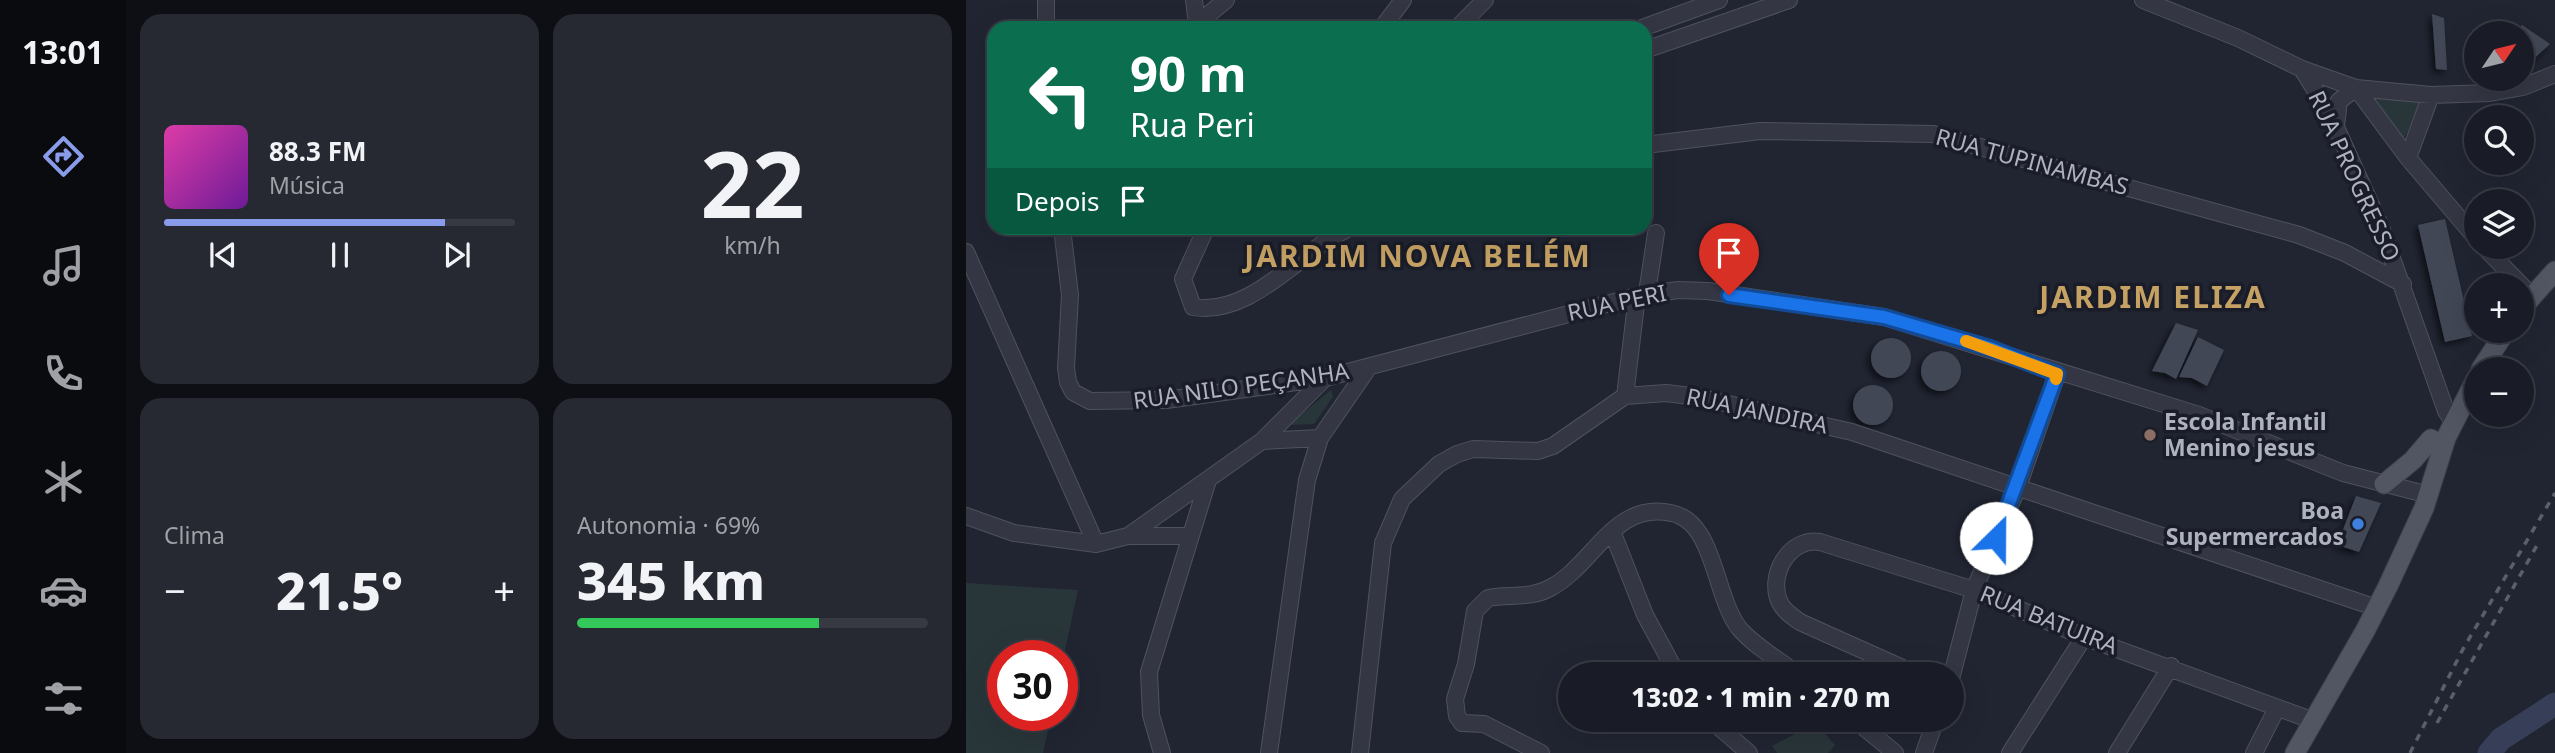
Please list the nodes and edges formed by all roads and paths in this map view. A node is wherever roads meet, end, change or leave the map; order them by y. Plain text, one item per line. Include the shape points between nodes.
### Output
1 (1046, 0) edge
2 (1194, 0) edge
3 (1226, 0) edge
4 (1403, 0) edge
5 (1485, 0) edge
6 (1719, 0) edge
7 (1789, 0) edge
8 (2143, 0) edge
9 (1762, 4) edge
10 (1046, 21) edge
11 (1195, 21) edge
12 (1201, 21) edge
13 (1387, 21) edge
14 (1464, 21) edge
15 (1652, 24) edge
16 (1652, 47) edge
17 (2302, 69) junction
18 (2555, 74) edge
19 (2356, 88) junction
20 (2431, 95) junction
21 (2336, 128) junction
22 (1652, 144) edge
23 (2408, 158) junction
24 (2464, 224) edge
25 (1656, 233) dead end
26 (1063, 235) edge
27 (1203, 235) edge
28 (1339, 235) edge
29 (966, 252) edge
30 (2495, 259) edge
31 (2555, 271) edge
32 (2507, 273) edge
33 (2403, 284) junction
34 (2534, 293) edge
35 (1642, 295) junction
36 (1368, 368) junction
37 (2057, 374) junction
38 (1325, 378) junction
39 (2464, 395) edge
40 (1625, 396) junction
41 (2450, 417) junction
42 (1320, 438) junction
43 (2431, 439) junction
44 (1262, 440) junction
45 (1208, 480) junction
46 (2384, 484) junction
47 (2018, 487) junction
48 (2423, 493) junction
49 (966, 516) edge
50 (1612, 531) junction
51 (1128, 536) junction
52 (1190, 536) junction
53 (1096, 544) junction
54 (1974, 590) junction
55 (2377, 608) junction
56 (2084, 637) junction
57 (1670, 662) edge
58 (1780, 662) edge
59 (1890, 662) edge
60 (1955, 662) edge
61 (2171, 666) junction
62 (2277, 708) junction
63 (2314, 721) junction
64 (1725, 732) edge
65 (1870, 732) edge
66 (1931, 732) edge
67 (1535, 752) edge
68 (1163, 753) edge
69 (1269, 753) edge
70 (1360, 753) edge
71 (1749, 753) edge
72 (1895, 753) edge
73 (1924, 753) edge
74 (2010, 753) edge
75 (2118, 753) edge
76 (2254, 753) edge
77 (2295, 753) edge

1 - 10 street
2 - 11 street
3 - 12 street
4 - 13 street
5 - 14 street
6 - 15 street
7 - 9 street
8 - 17 street
9 - 16 street
17 - 19 street, RUA PROGRESSO
17 - 21 street, RUA PROGRESSO
18 - 20 street, RUA PROGRESSO via 2490,93
19 - 20 street, RUA PROGRESSO
19 - 21 street via 2339,101
19 - 23 street
20 - 23 street
21 - 33 street, RUA PROGRESSO
22 - 33 street, RUA TUPINAMBAS via 1760,131 1933,134 2299,235
23 - 24 street
25 - 35 street
26 - 38 street, RUA NILO PEÇANHA via 1070,295 1066,368 1073,392 1081,398 1121,403 1166,400
27 - 28 street via 1183,279 1193,307 1215,309 1292,269
29 - 53 street
30 - 32 street
31 - 34 main road
33 - 41 street, RUA PROGRESSO
35 - 36 street, RUA PERI
35 - 37 street, RUA PERI via 1708,291 1884,317 1990,348
35 - 40 street
36 - 38 street, RUA NILO PEÇANHA
36 - 42 street
37 - 46 street, RUA PERI via 2199,415 2343,473
37 - 47 street
38 - 44 street
39 - 41 main road
40 - 47 street, RUA JANDIRA via 1666,393 1698,397 1852,432
40 - 70 street via 1553,446 1538,451 1473,449 1457,454 1430,471 1402,499 1383,543
41 - 43 main road
41 - 48 main road
42 - 44 street
42 - 69 street via 1302,509
43 - 46 main road
43 - 48 main road
44 - 45 street
45 - 51 street
45 - 52 street
46 - 48 street, RUA PERI
47 - 54 street
47 - 55 street, RUA JANDIRA
48 - 55 main road via 2413,529
49 - 53 street via 1014,533
50 - 57 street via 1645,615
50 - 58 street via 1641,512 1669,512 1691,521 1709,552 1737,626
50 - 67 street via 1554,586 1522,597 1496,596 1481,602 1475,611 1455,699 1457,716 1462,723 1484,724
51 - 52 street
51 - 53 street
52 - 68 street via 1149,672 1151,715
54 - 56 street, RUA BATUIRA
54 - 59 street, RUA BATUIRA via 1810,541 1792,547 1785,556 1777,591 1780,603 1792,616
54 - 60 street
55 - 63 main road
56 - 61 street, RUA BATUIRA
56 - 74 street
61 - 62 street, RUA BATUIRA
61 - 75 street
62 - 63 street, RUA BATUIRA
62 - 76 street
63 - 77 main road
64 - 71 street
65 - 72 street
66 - 73 street

